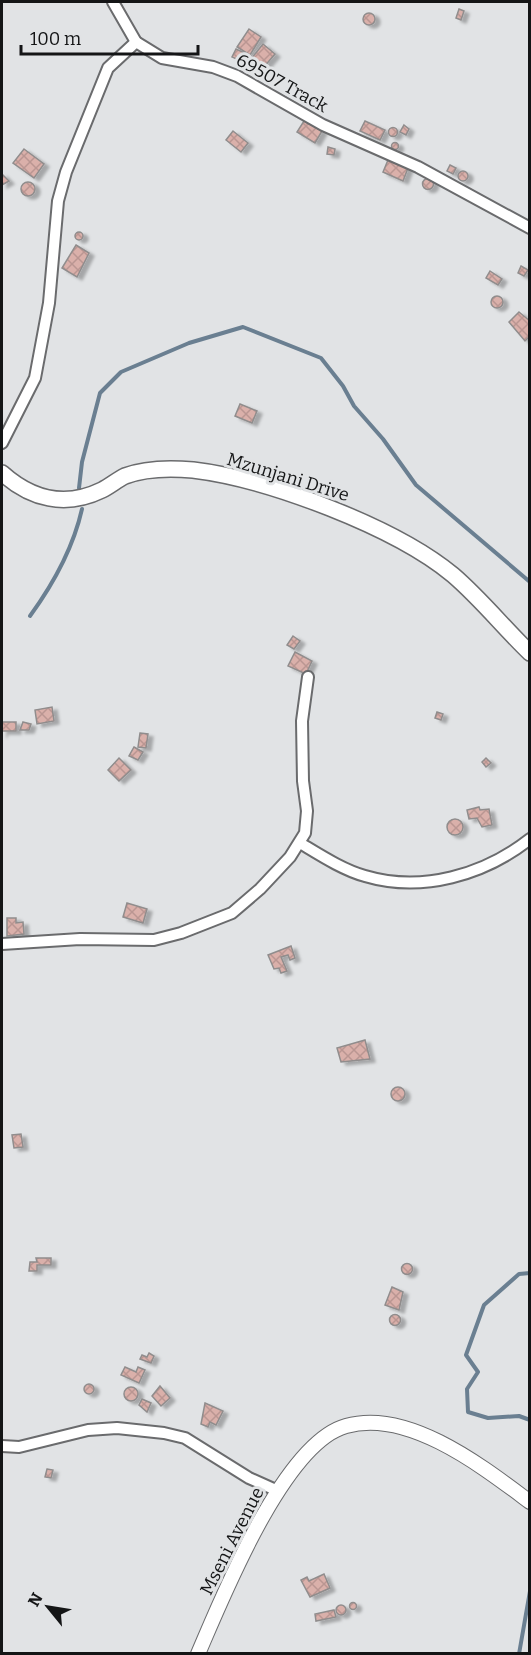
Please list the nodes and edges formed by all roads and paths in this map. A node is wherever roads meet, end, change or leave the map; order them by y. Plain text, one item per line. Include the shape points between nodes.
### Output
1 (113, 2) edge
2 (136, 42) junction
3 (530, 228) edge
4 (2, 443) edge
5 (2, 472) edge
6 (530, 654) edge
7 (308, 677) dead end
8 (530, 839) edge
9 (300, 843) junction
10 (2, 944) edge
11 (2, 1446) edge
12 (278, 1491) junction
13 (530, 1502) edge
14 (198, 1653) edge

1 - 2 street, 69507 Track
2 - 3 street, 69507 Track via 162,58 226,71 353,140 418,167
2 - 4 street via 108,68 66,172 58,201 49,303 35,378
5 - 6 main road, Mzunjani Drive via 37,496 66,501 100,491 143,471 194,471 253,483 360,519 452,574
7 - 9 street via 302,751 306,822
8 - 9 street via 491,864 430,882 365,876
9 - 10 street via 260,889 232,913 181,933 154,940
11 - 12 street via 19,1447 88,1430 164,1432 185,1438 249,1478
12 - 13 street, Mseni Avenue via 321,1438 347,1425 369,1423 420,1433 448,1446
12 - 14 street, Mseni Avenue via 246,1546

